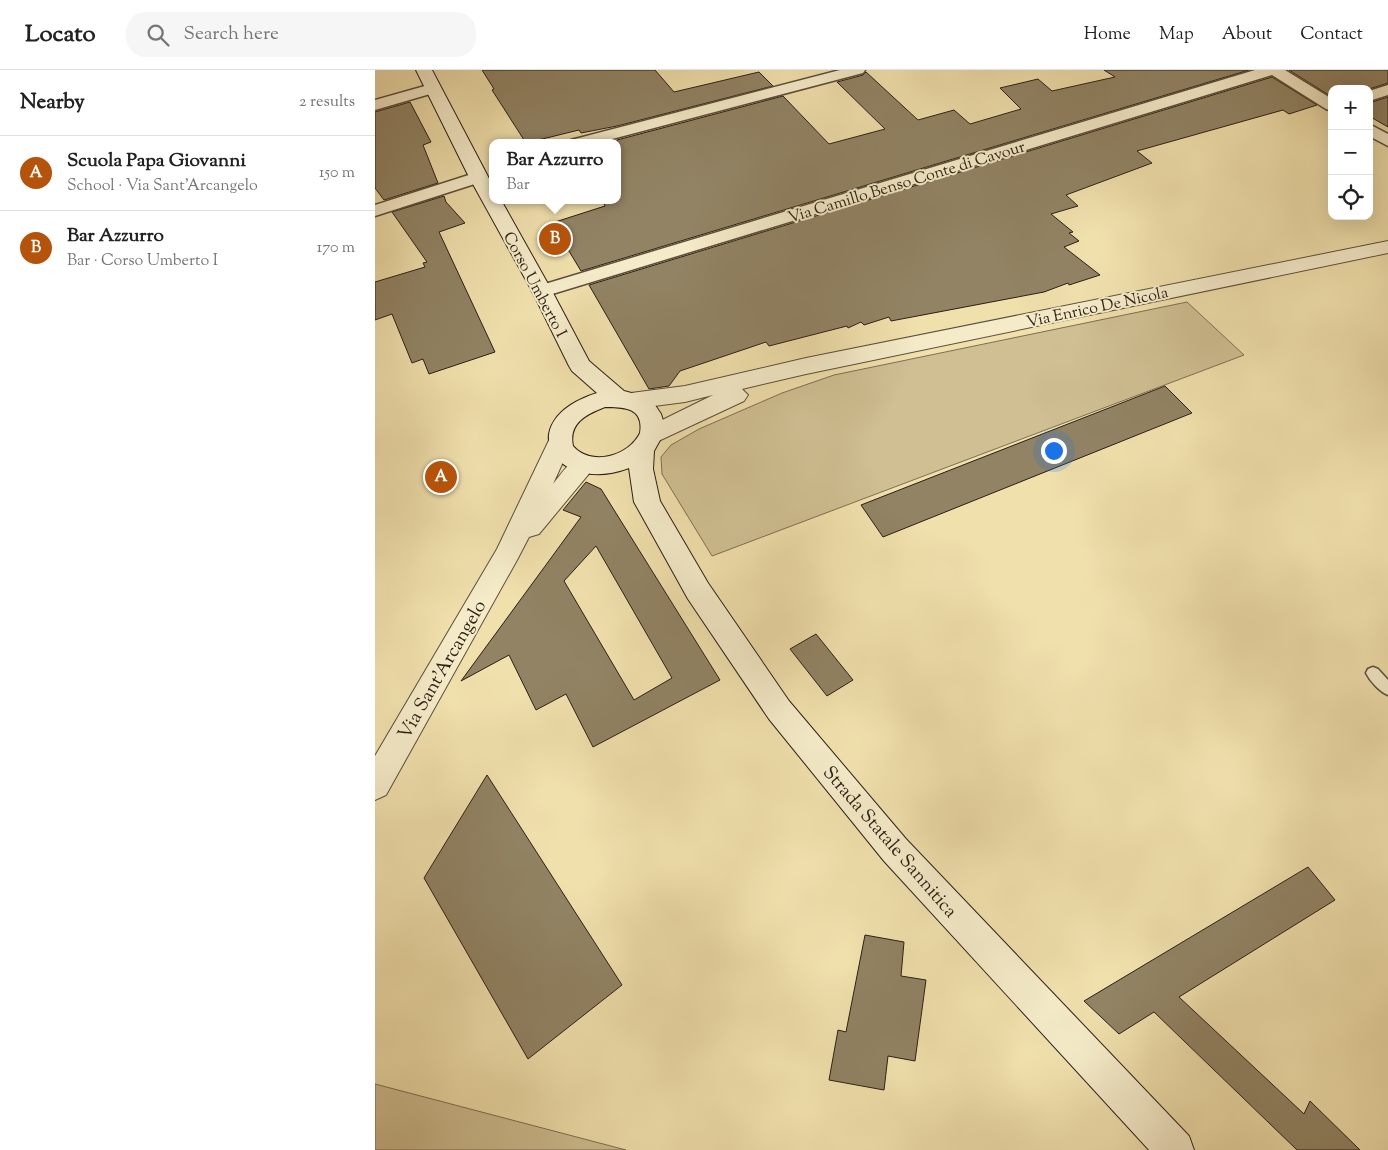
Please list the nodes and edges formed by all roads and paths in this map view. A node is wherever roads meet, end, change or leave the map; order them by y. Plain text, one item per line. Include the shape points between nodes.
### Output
1 (424, 70) edge
2 (857, 70) edge
3 (1271, 70) edge
4 (1275, 70) edge
5 (432, 89) junction
6 (1388, 90) edge
7 (1373, 95) edge
8 (1328, 103) edge
9 (375, 105) edge
10 (1371, 130) edge
11 (592, 139) edge
12 (1388, 141) edge
13 (481, 170) edge
14 (489, 186) edge
15 (498, 204) edge
16 (375, 211) edge
17 (1388, 247) edge
18 (541, 291) junction
19 (580, 366) junction
20 (807, 366) junction
21 (624, 400) junction
22 (568, 417) junction
23 (560, 442) junction
24 (647, 442) junction
25 (595, 465) junction
26 (647, 502) junction
27 (508, 553) junction
28 (1373, 673) dead end
29 (1388, 689) edge
30 (375, 785) edge
31 (1175, 1150) edge

1 - 5 main road, Corso Umberto I
2 - 11 street
3 - 18 street, Via Camillo Benso Conte di Cavour
4 - 8 street
5 - 9 street
5 - 13 main road, Corso Umberto I
6 - 7 street
10 - 12 street
13 - 14 main road, Corso Umberto I
13 - 16 street
15 - 18 main road, Corso Umberto I
17 - 20 main road, Via Enrico De Nicola
18 - 19 main road, Corso Umberto I
19 - 21 main road, Corso Umberto I
19 - 22 main road
20 - 21 main road via 685,394
20 - 24 main road via 698,411
21 - 22 main road via 604,399 590,403
21 - 24 main road via 642,406 650,414 654,424
22 - 23 main road
23 - 25 main road via 568,456
23 - 27 main road
24 - 25 main road via 625,460
24 - 26 main road, Strada Statale Sannitica via 641,469
25 - 26 main road, Strada Statale Sannitica
25 - 27 main road
26 - 31 main road, Strada Statale Sannitica via 698,591 779,710 895,850
27 - 30 main road, Via Sant'Arcangelo
28 - 29 lane

